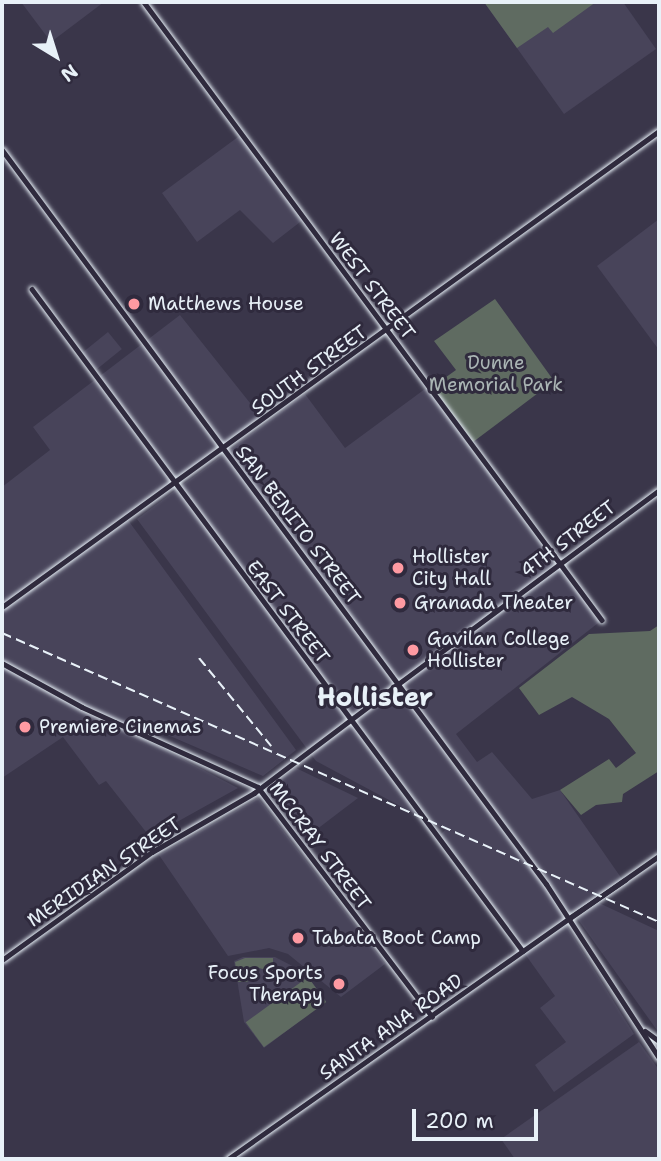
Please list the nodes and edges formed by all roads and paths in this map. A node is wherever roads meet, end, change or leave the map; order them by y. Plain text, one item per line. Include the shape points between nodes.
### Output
1 (144, 2) edge
2 (659, 131) edge
3 (2, 150) edge
4 (32, 289) dead end
5 (387, 330) junction
6 (223, 450) junction
7 (177, 483) junction
8 (659, 490) edge
9 (560, 564) junction
10 (3, 604) edge
11 (602, 620) dead end
12 (2, 663) edge
13 (398, 684) junction
14 (352, 720) junction
15 (260, 789) junction
16 (659, 856) edge
17 (570, 918) junction
18 (523, 951) junction
19 (2, 960) edge
20 (432, 1016) junction
21 (645, 1031) junction
22 (659, 1041) edge
23 (659, 1058) edge
24 (228, 1159) edge

1 - 5 street, WEST STREET
2 - 5 street, SOUTH STREET via 389,322
3 - 6 main road, SAN BENITO STREET
4 - 7 street, EAST STREET
5 - 6 street, SOUTH STREET
5 - 9 street, WEST STREET
6 - 7 street, SOUTH STREET
6 - 13 main road, SAN BENITO STREET
7 - 10 street, SOUTH STREET
7 - 14 street, EAST STREET
8 - 9 main road, 4TH STREET
9 - 11 street, WEST STREET
9 - 13 main road, 4TH STREET
12 - 15 street, MCCRAY STREET via 71,702
13 - 14 street, 4TH STREET
13 - 17 main road, SAN BENITO STREET
14 - 15 street, 4TH STREET
14 - 18 street, EAST STREET
15 - 19 street, MERIDIAN STREET via 152,852
15 - 20 street, MCCRAY STREET
16 - 17 street, SANTA ANA ROAD
17 - 18 street, SANTA ANA ROAD
17 - 21 main road, SAN BENITO STREET
18 - 20 street, SANTA ANA ROAD
20 - 24 street, SANTA ANA ROAD
21 - 22 main road
21 - 23 main road

